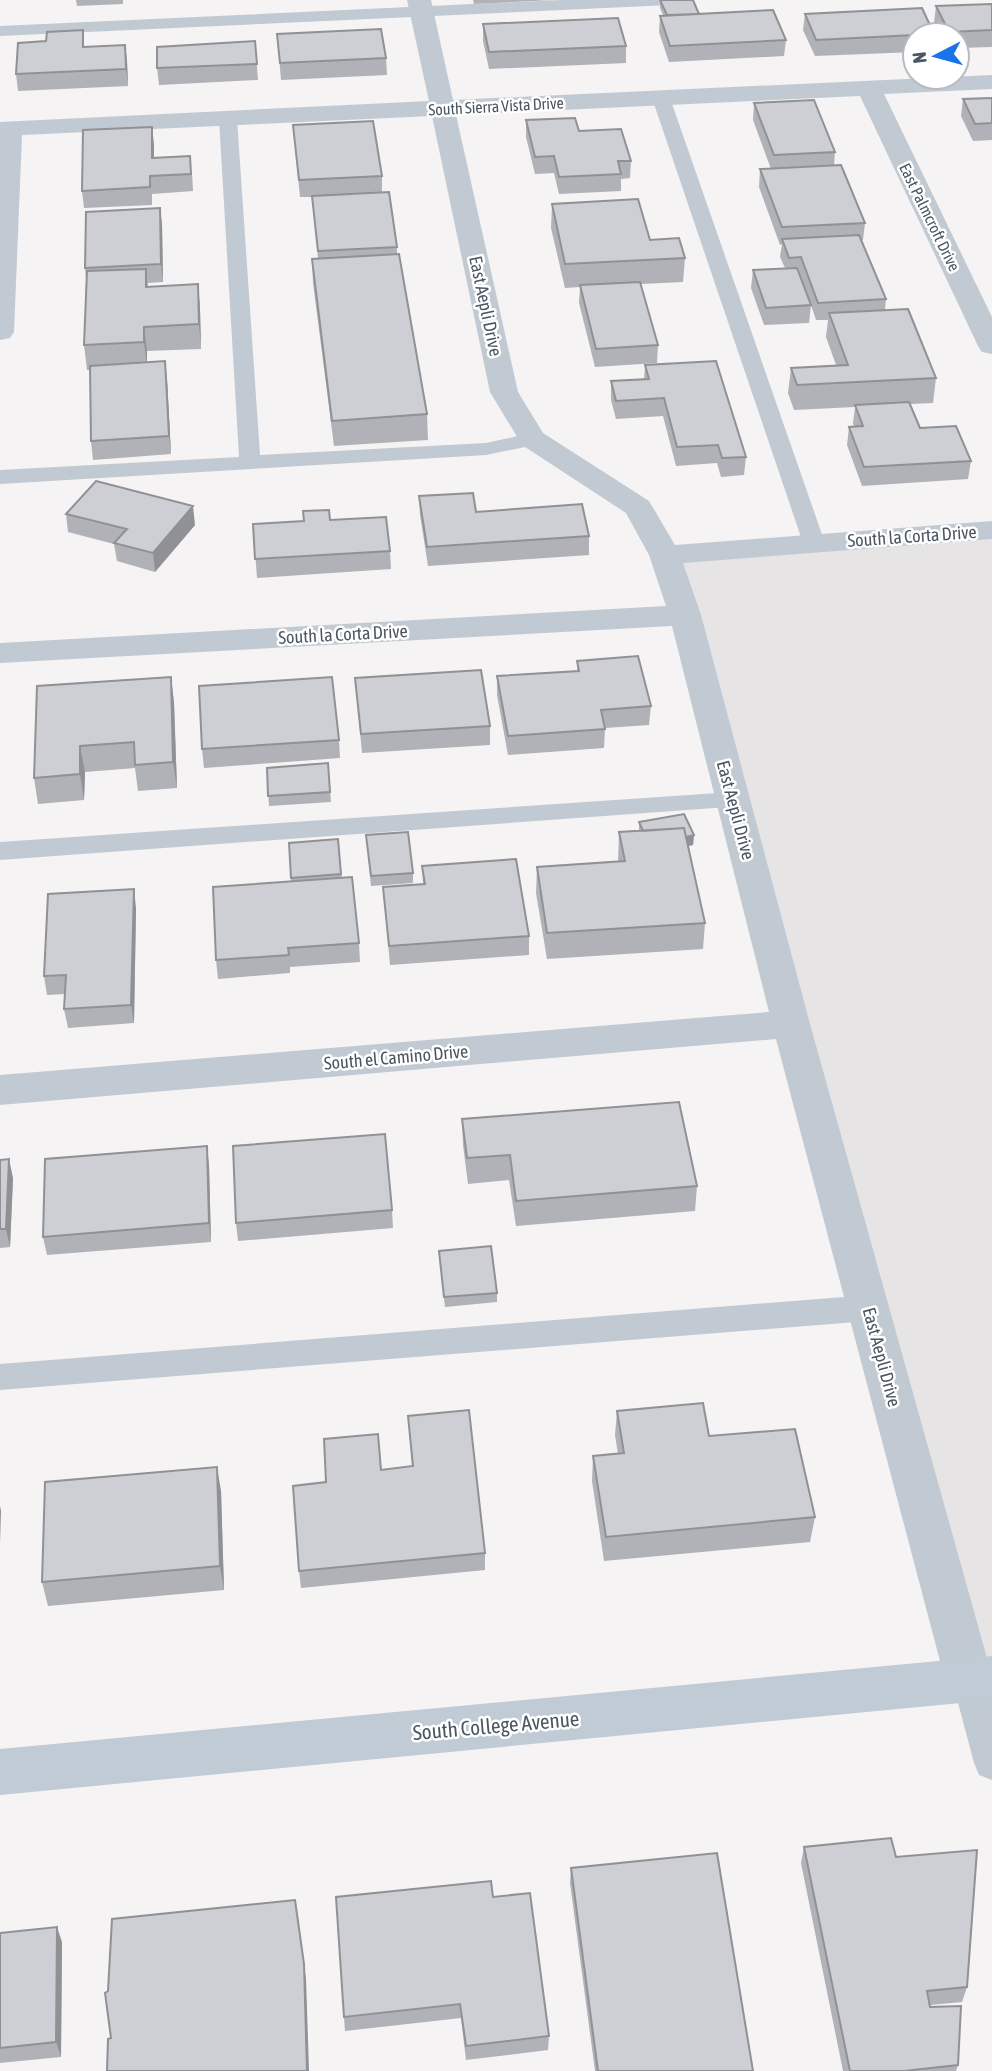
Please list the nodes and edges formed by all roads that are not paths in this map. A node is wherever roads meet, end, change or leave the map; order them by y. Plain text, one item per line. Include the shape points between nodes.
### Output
1 (670, 0) edge
2 (421, 6) edge
3 (0, 31) edge
4 (992, 82) edge
5 (869, 88) junction
6 (660, 98) junction
7 (445, 109) junction
8 (228, 119) junction
9 (5, 129) edge
10 (2, 236) edge
11 (0, 332) edge
12 (992, 346) edge
13 (532, 439) junction
14 (250, 463) junction
15 (0, 477) edge
16 (992, 530) edge
17 (814, 543) junction
18 (665, 555) junction
19 (685, 615) junction
20 (0, 653) edge
21 (733, 800) junction
22 (0, 850) edge
23 (791, 1024) junction
24 (0, 1090) edge
25 (869, 1308) junction
26 (0, 1377) edge
27 (980, 1679) edge
28 (992, 1763) edge
29 (0, 1772) edge

1 - 2 lane
2 - 3 lane
2 - 7 street, East Aepli Drive
4 - 5 street, South Sierra Vista Drive
5 - 6 street, South Sierra Vista Drive
5 - 12 street, East Palmcroft Drive
6 - 7 street, South Sierra Vista Drive
6 - 17 lane
7 - 8 street, South Sierra Vista Drive
7 - 13 street, East Aepli Drive via 504,392
8 - 9 street, South Sierra Vista Drive
8 - 14 lane
9 - 10 street
10 - 11 street
13 - 14 lane via 486,449
13 - 18 street, East Aepli Drive via 638,507
14 - 15 lane
16 - 17 street, South la Corta Drive
17 - 18 street, South la Corta Drive
18 - 19 street, East Aepli Drive
19 - 20 street, South la Corta Drive
19 - 21 street, East Aepli Drive
21 - 22 lane
21 - 23 street, East Aepli Drive
23 - 24 street, South el Camino Drive
23 - 25 street, East Aepli Drive
25 - 26 lane
25 - 27 street, East Aepli Drive
27 - 28 lane
27 - 29 street, South College Avenue

